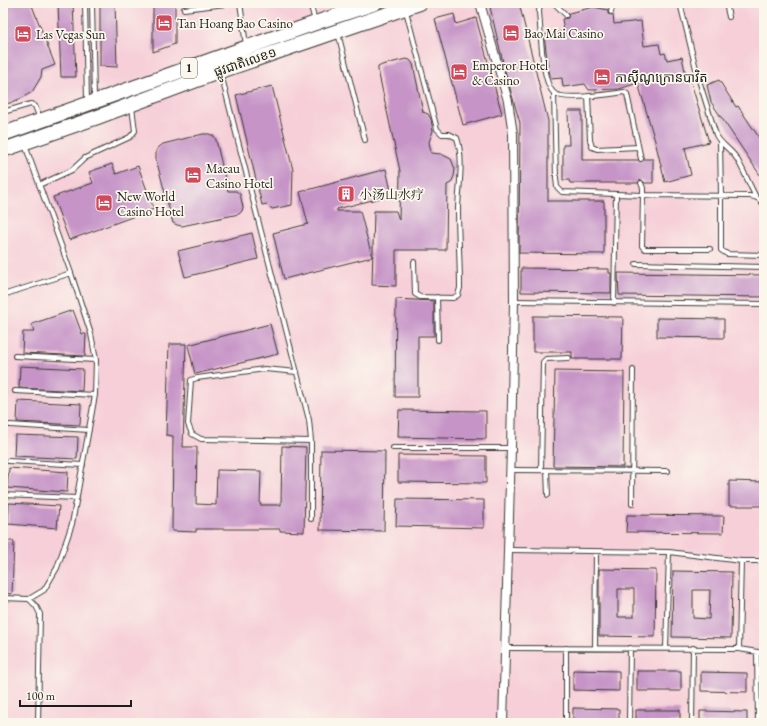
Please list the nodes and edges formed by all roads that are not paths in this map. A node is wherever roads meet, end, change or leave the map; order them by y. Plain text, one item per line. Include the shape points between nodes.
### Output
1 (85, 3) edge
2 (92, 3) edge
3 (234, 3) edge
4 (240, 3) edge
5 (310, 3) edge
6 (375, 3) edge
7 (420, 3) edge
8 (480, 3) edge
9 (540, 3) edge
10 (554, 3) edge
11 (613, 3) edge
12 (680, 3) edge
13 (726, 3) edge
14 (405, 8) junction
15 (184, 9) dead end
16 (611, 12) dead end
17 (566, 15) dead end
18 (729, 16) dead end
19 (315, 23) junction
20 (337, 31) junction
21 (319, 37) junction
22 (246, 48) junction
23 (219, 64) junction
24 (554, 94) junction
25 (588, 96) junction
26 (132, 104) junction
27 (91, 111) junction
28 (3, 112) edge
29 (41, 121) junction
30 (3, 134) edge
31 (365, 140) dead end
32 (24, 142) junction
33 (720, 142) junction
34 (638, 148) junction
35 (3, 150) edge
36 (641, 160) dead end
37 (641, 183) dead end
38 (39, 185) junction
39 (616, 194) junction
40 (643, 195) junction
41 (722, 196) junction
42 (756, 197) junction
43 (764, 205) edge
44 (710, 249) dead end
45 (764, 255) edge
46 (414, 262) dead end
47 (636, 264) dead end
48 (764, 267) edge
49 (71, 273) junction
50 (3, 295) edge
51 (437, 297) junction
52 (514, 301) junction
53 (614, 303) junction
54 (764, 304) edge
55 (438, 340) dead end
56 (15, 356) dead end
57 (568, 358) dead end
58 (96, 360) junction
59 (633, 370) dead end
60 (297, 372) junction
61 (15, 390) dead end
62 (95, 395) junction
63 (10, 425) dead end
64 (89, 430) junction
65 (311, 441) junction
66 (393, 448) dead end
67 (511, 448) junction
68 (8, 461) dead end
69 (83, 464) junction
70 (511, 470) junction
71 (541, 470) junction
72 (547, 470) junction
73 (632, 471) junction
74 (668, 471) dead end
75 (3, 495) edge
76 (548, 495) dead end
77 (77, 498) junction
78 (632, 504) dead end
79 (311, 519) dead end
80 (508, 550) junction
81 (596, 552) junction
82 (669, 552) junction
83 (741, 561) junction
84 (764, 562) edge
85 (3, 598) edge
86 (29, 598) junction
87 (505, 648) junction
88 (566, 648) junction
89 (595, 648) junction
90 (630, 648) junction
91 (666, 648) junction
92 (693, 648) junction
93 (739, 649) junction
94 (757, 653) junction
95 (764, 653) edge
96 (38, 723) edge
97 (503, 723) edge
98 (566, 723) edge
99 (629, 723) edge
100 (692, 723) edge
101 (758, 723) edge

1 - 27 lane
2 - 27 lane
3 - 15 lane
4 - 22 lane
5 - 19 lane
6 - 19 highway, ផ្លូវជាតិលេខ១ / 1
7 - 14 highway, ផ្លូវជាតិលេខ១ / 1
8 - 52 street via 508,101 512,128
9 - 24 lane via 545,72
10 - 17 lane
11 - 16 lane
12 - 33 lane via 698,77
13 - 18 lane
14 - 20 highway, ផ្លូវជាតិលេខ១ / 1
14 - 51 lane via 438,129 442,134 450,134 457,138 459,145 460,288 458,296 453,298
19 - 21 lane
19 - 22 highway, ផ្លូវជាតិលេខ១ / 1
20 - 21 highway, ផ្លូវជាតិលេខ១ / 1
20 - 31 lane
21 - 23 highway, ផ្លូវជាតិលេខ១ / 1
22 - 23 highway, ផ្លូវជាតិលេខ១ / 1
23 - 26 highway, ផ្លូវជាតិលេខ១ / 1
23 - 27 highway, ផ្លូវជាតិលេខ១ / 1
23 - 60 lane
24 - 25 lane
24 - 39 lane via 557,187 562,192
25 - 34 lane via 624,92 627,94
25 - 34 lane via 592,147
26 - 27 highway, ផ្លូវជាតិលេខ១ / 1
26 - 38 lane via 135,131 130,137 85,158 72,170
27 - 29 highway, ផ្លូវជាតិលេខ១ / 1
27 - 32 highway, ផ្លូវជាតិលេខ១ / 1
28 - 29 lane via 31,104 35,106
29 - 30 highway, ផ្លូវជាតិលេខ១ / 1
32 - 35 highway, ផ្លូវជាតិលេខ១ / 1
32 - 38 lane
33 - 41 lane
33 - 42 lane via 737,159
34 - 36 lane
37 - 40 lane
38 - 49 lane
39 - 40 lane
39 - 53 lane
40 - 41 lane
40 - 44 lane via 642,246 645,249
41 - 42 lane
41 - 45 lane via 723,252
42 - 43 lane
46 - 51 lane via 416,294 420,297
47 - 48 lane
49 - 50 lane
49 - 58 lane via 91,334
51 - 55 lane
52 - 53 lane
52 - 67 street
53 - 54 lane
56 - 58 lane
57 - 71 lane via 551,358 543,362
58 - 62 lane
59 - 73 lane
60 - 65 lane via 309,420
60 - 65 lane via 265,369 191,380 188,424 192,434 201,439
61 - 62 lane
62 - 64 lane
63 - 64 lane
64 - 69 lane
65 - 79 lane
66 - 67 lane
67 - 70 street
68 - 69 lane
69 - 77 lane
70 - 71 lane
70 - 80 street
71 - 72 lane
72 - 73 lane
72 - 76 lane
73 - 74 lane
73 - 78 lane
75 - 77 lane
77 - 86 lane via 72,524 57,568 44,590
80 - 81 lane
80 - 87 street
81 - 82 lane
81 - 89 lane
82 - 83 lane
82 - 91 lane
83 - 84 lane
83 - 93 lane
85 - 86 lane
86 - 96 lane via 40,614
87 - 88 lane
87 - 97 street
88 - 89 lane
88 - 98 lane
89 - 90 lane
90 - 91 lane
90 - 99 lane
91 - 92 lane
92 - 93 lane
92 - 100 lane
93 - 94 lane
94 - 95 lane
94 - 101 lane

